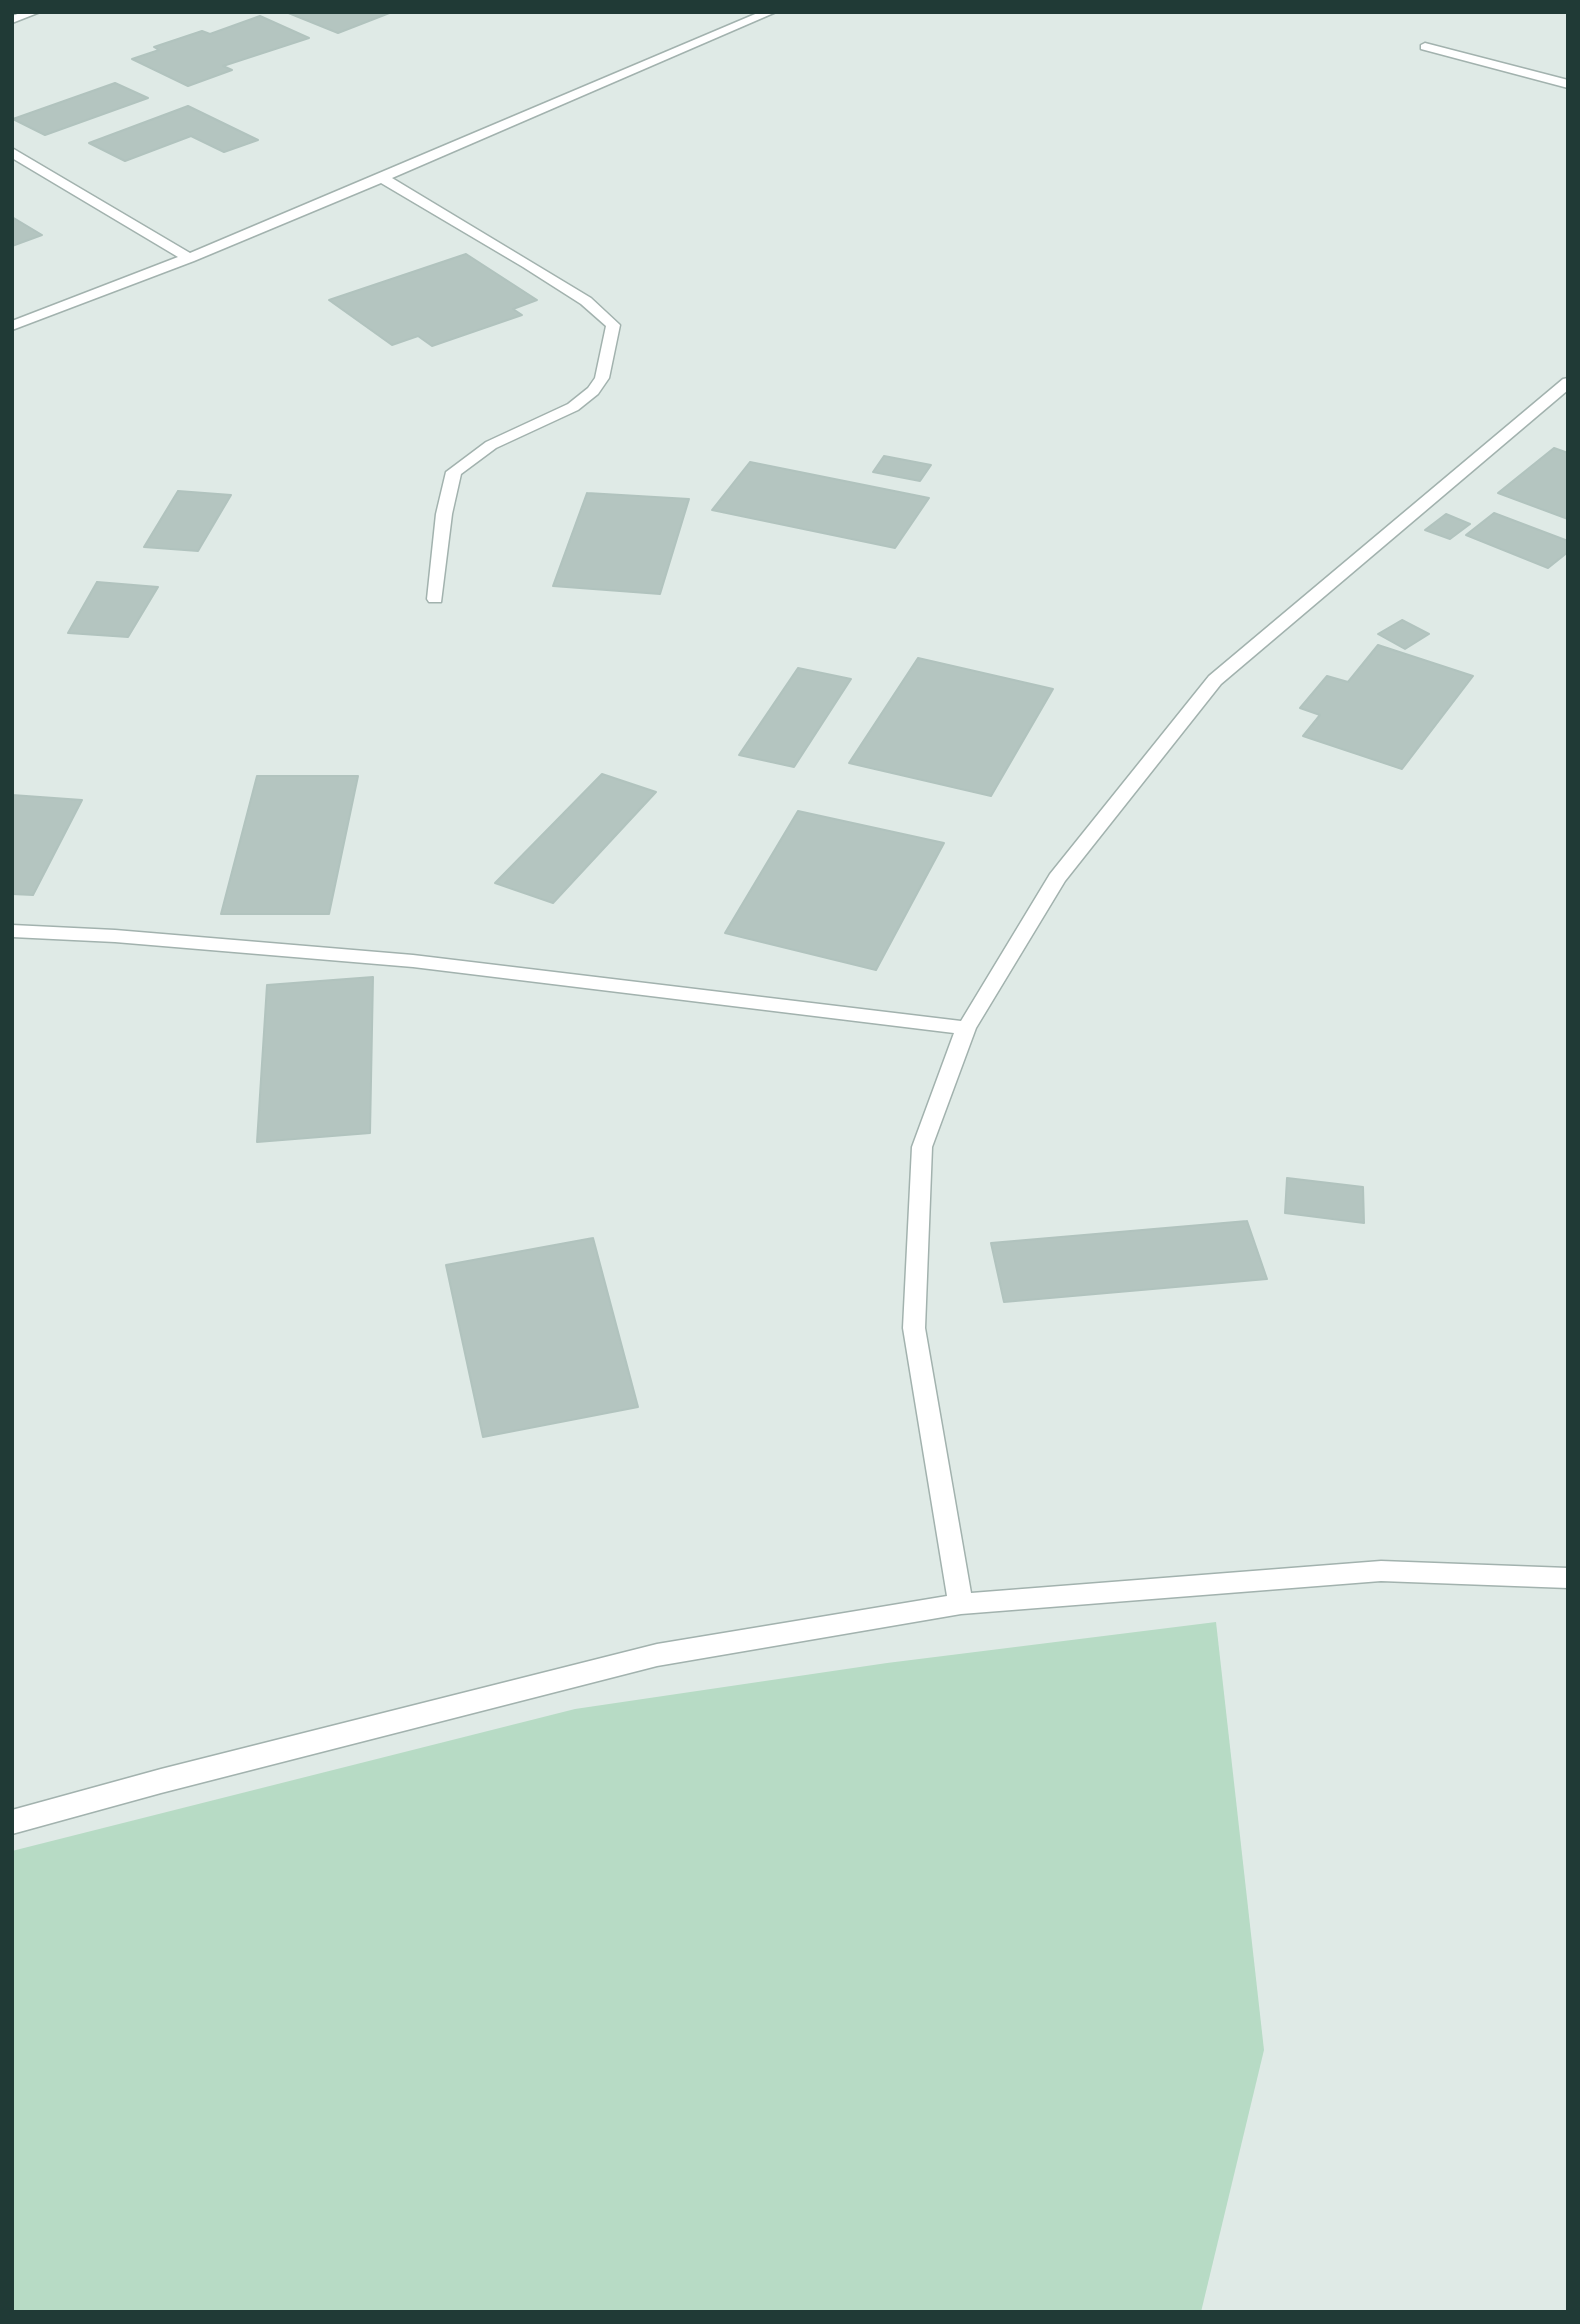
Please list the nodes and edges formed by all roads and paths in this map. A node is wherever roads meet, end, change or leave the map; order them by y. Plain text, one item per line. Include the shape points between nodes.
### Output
1 (34, 12) edge
2 (770, 12) edge
3 (12, 20) edge
4 (1425, 47) dead end
5 (1568, 84) edge
6 (12, 152) edge
7 (382, 178) junction
8 (189, 258) junction
9 (12, 326) edge
10 (1568, 382) edge
11 (435, 599) dead end
12 (12, 931) edge
13 (966, 1028) junction
14 (1568, 1578) edge
15 (961, 1604) junction
16 (12, 1822) edge

1 - 3 street
2 - 7 street
4 - 5 street
6 - 8 street
7 - 8 street
7 - 11 street via 528,264 586,301 613,325 602,377 593,390 573,407 491,445 454,472 444,514
8 - 9 street
10 - 13 street via 1215,680 1058,878
12 - 13 street via 413,961
13 - 15 street via 922,1147 914,1328
14 - 15 street via 1381,1571
15 - 16 street via 657,1655

